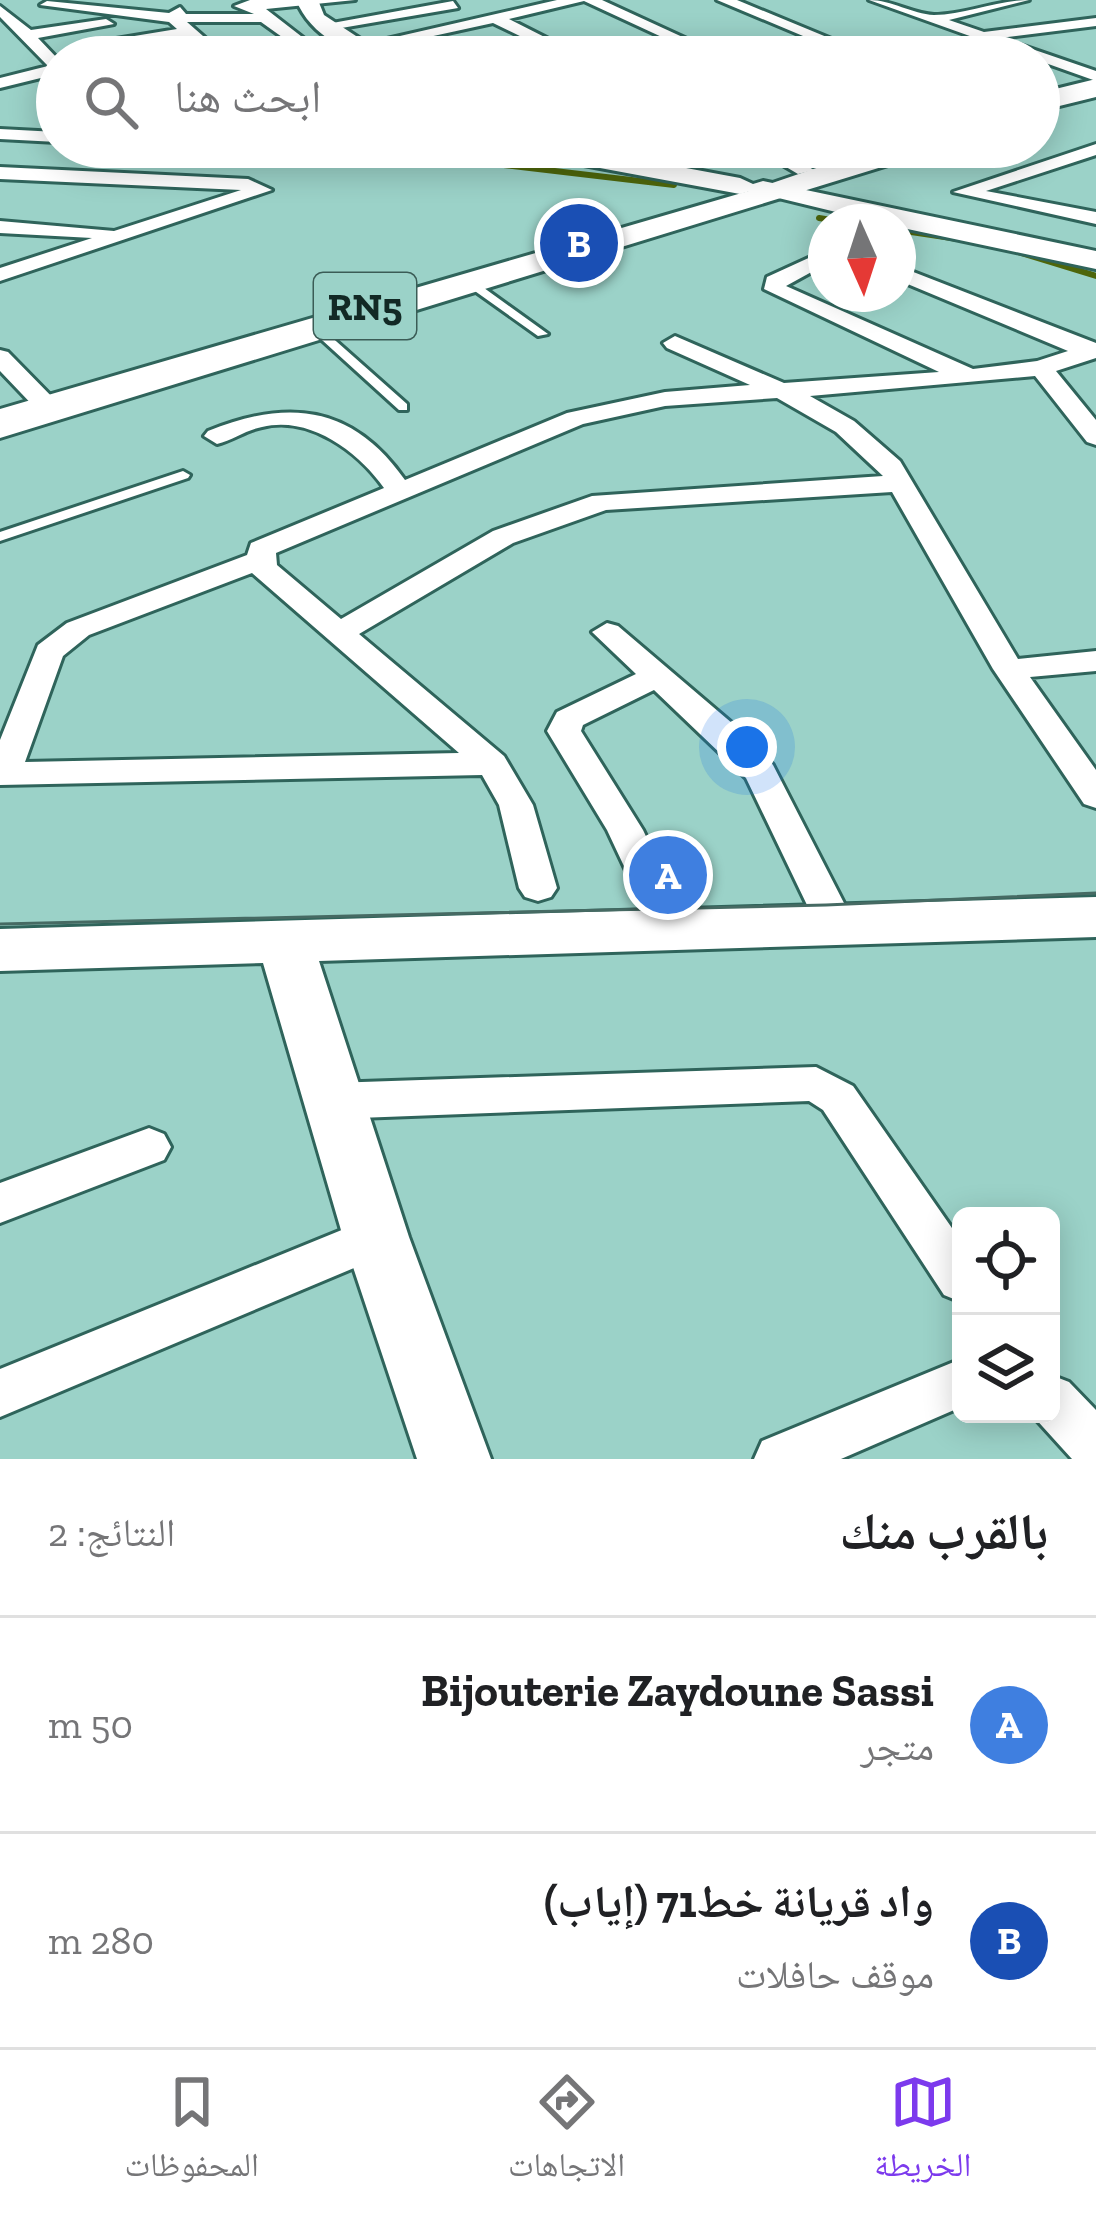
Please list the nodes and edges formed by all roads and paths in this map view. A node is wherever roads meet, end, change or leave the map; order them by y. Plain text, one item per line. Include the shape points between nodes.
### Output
1 (348, 0) edge
2 (577, 0) edge
3 (590, 0) edge
4 (724, 0) edge
5 (877, 0) edge
6 (1022, 0) edge
7 (49, 3) edge
8 (307, 3) edge
9 (454, 4) dead end
10 (258, 8) edge
11 (177, 10) edge
12 (496, 18) junction
13 (932, 20) junction
14 (1096, 22) edge
15 (88, 26) junction
16 (324, 26) junction
17 (187, 32) junction
18 (979, 35) junction
19 (50, 36) edge
20 (100, 36) edge
21 (171, 36) edge
22 (192, 36) edge
23 (293, 36) edge
24 (341, 36) edge
25 (410, 36) edge
26 (533, 36) edge
27 (671, 36) edge
28 (813, 36) edge
29 (982, 36) edge
30 (31, 41) edge
31 (1060, 63) edge
32 (1096, 76) edge
33 (1096, 92) edge
34 (3, 93) edge
35 (1060, 101) edge
36 (0, 131) edge
37 (36, 132) edge
38 (1096, 149) edge
39 (1060, 161) edge
40 (627, 168) edge
41 (763, 168) edge
42 (828, 168) edge
43 (843, 168) edge
44 (1037, 168) edge
45 (643, 171) junction
46 (0, 173) edge
47 (765, 192) junction
48 (1096, 220) edge
49 (0, 227) edge
50 (125, 235) junction
51 (1083, 257) edge
52 (808, 265) edge
53 (0, 274) edge
54 (916, 279) edge
55 (469, 282) junction
56 (808, 304) edge
57 (826, 312) edge
58 (316, 328) junction
59 (542, 334) dead end
60 (675, 343) dead end
61 (1093, 351) edge
62 (0, 357) edge
63 (1041, 368) junction
64 (969, 376) junction
65 (777, 391) junction
66 (47, 405) junction
67 (404, 406) dead end
68 (0, 419) edge
69 (217, 436) dead end
70 (1096, 437) edge
71 (183, 475) dead end
72 (899, 483) junction
73 (398, 490) junction
74 (0, 537) edge
75 (259, 562) junction
76 (607, 632) dead end
77 (338, 633) junction
78 (1096, 661) edge
79 (1009, 669) junction
80 (656, 676) junction
81 (493, 764) junction
82 (2, 774) edge
83 (1096, 796) edge
84 (651, 887) dead end
85 (538, 888) dead end
86 (1096, 917) edge
87 (830, 928) junction
88 (285, 944) junction
89 (0, 950) edge
90 (332, 1102) junction
91 (149, 1147) dead end
92 (0, 1203) edge
93 (376, 1237) junction
94 (952, 1267) edge
95 (952, 1387) edge
96 (0, 1393) edge
97 (1060, 1409) edge
98 (1096, 1447) edge
99 (454, 1459) edge
100 (780, 1459) edge

1 - 8 street
2 - 12 street
3 - 27 street
4 - 28 street
5 - 13 street
6 - 13 street
7 - 11 street
7 - 30 street
8 - 10 street
8 - 16 main road
9 - 16 street
10 - 11 street
10 - 23 street
11 - 15 street
11 - 17 street
12 - 25 street
12 - 26 street
13 - 18 street
14 - 18 street
15 - 19 street
15 - 20 street
16 - 24 main road
17 - 21 street
17 - 22 street
18 - 29 street
30 - 34 street
31 - 32 street
33 - 35 highway
36 - 37 street
38 - 39 street
40 - 45 main road
41 - 47 street
42 - 47 highway, RN5
43 - 47 highway, RN5
44 - 48 street via 962,192
45 - 47 main road
45 - 47 main road
46 - 50 street via 262,190
47 - 51 main road
47 - 55 highway, RN5
47 - 66 highway, RN5
48 - 51 street
49 - 50 street
50 - 53 street
52 - 56 street via 775,282
54 - 61 street
55 - 58 highway, RN5
55 - 59 lane
57 - 64 street
58 - 66 highway, RN5
58 - 67 lane
60 - 65 street
61 - 63 street
62 - 66 street
63 - 64 street
63 - 70 street
64 - 65 street
65 - 72 street via 875,449
65 - 73 street via 576,418
66 - 68 highway, RN5
69 - 73 street via 262,419 304,420 362,448
71 - 74 lane
72 - 77 street via 627,497 588,506 503,537
72 - 79 street
73 - 75 street via 272,543
75 - 77 street
75 - 82 street via 58,642
76 - 80 street
77 - 81 street
78 - 79 street
79 - 83 street
80 - 84 street via 569,719 564,731
80 - 87 street via 761,773
81 - 82 street
81 - 85 street via 516,806
86 - 87 main road
87 - 88 main road
88 - 89 main road
88 - 90 main road
90 - 93 main road
90 - 94 street via 817,1084 838,1098
91 - 92 street
93 - 96 street
93 - 99 main road
95 - 100 street
97 - 98 street

